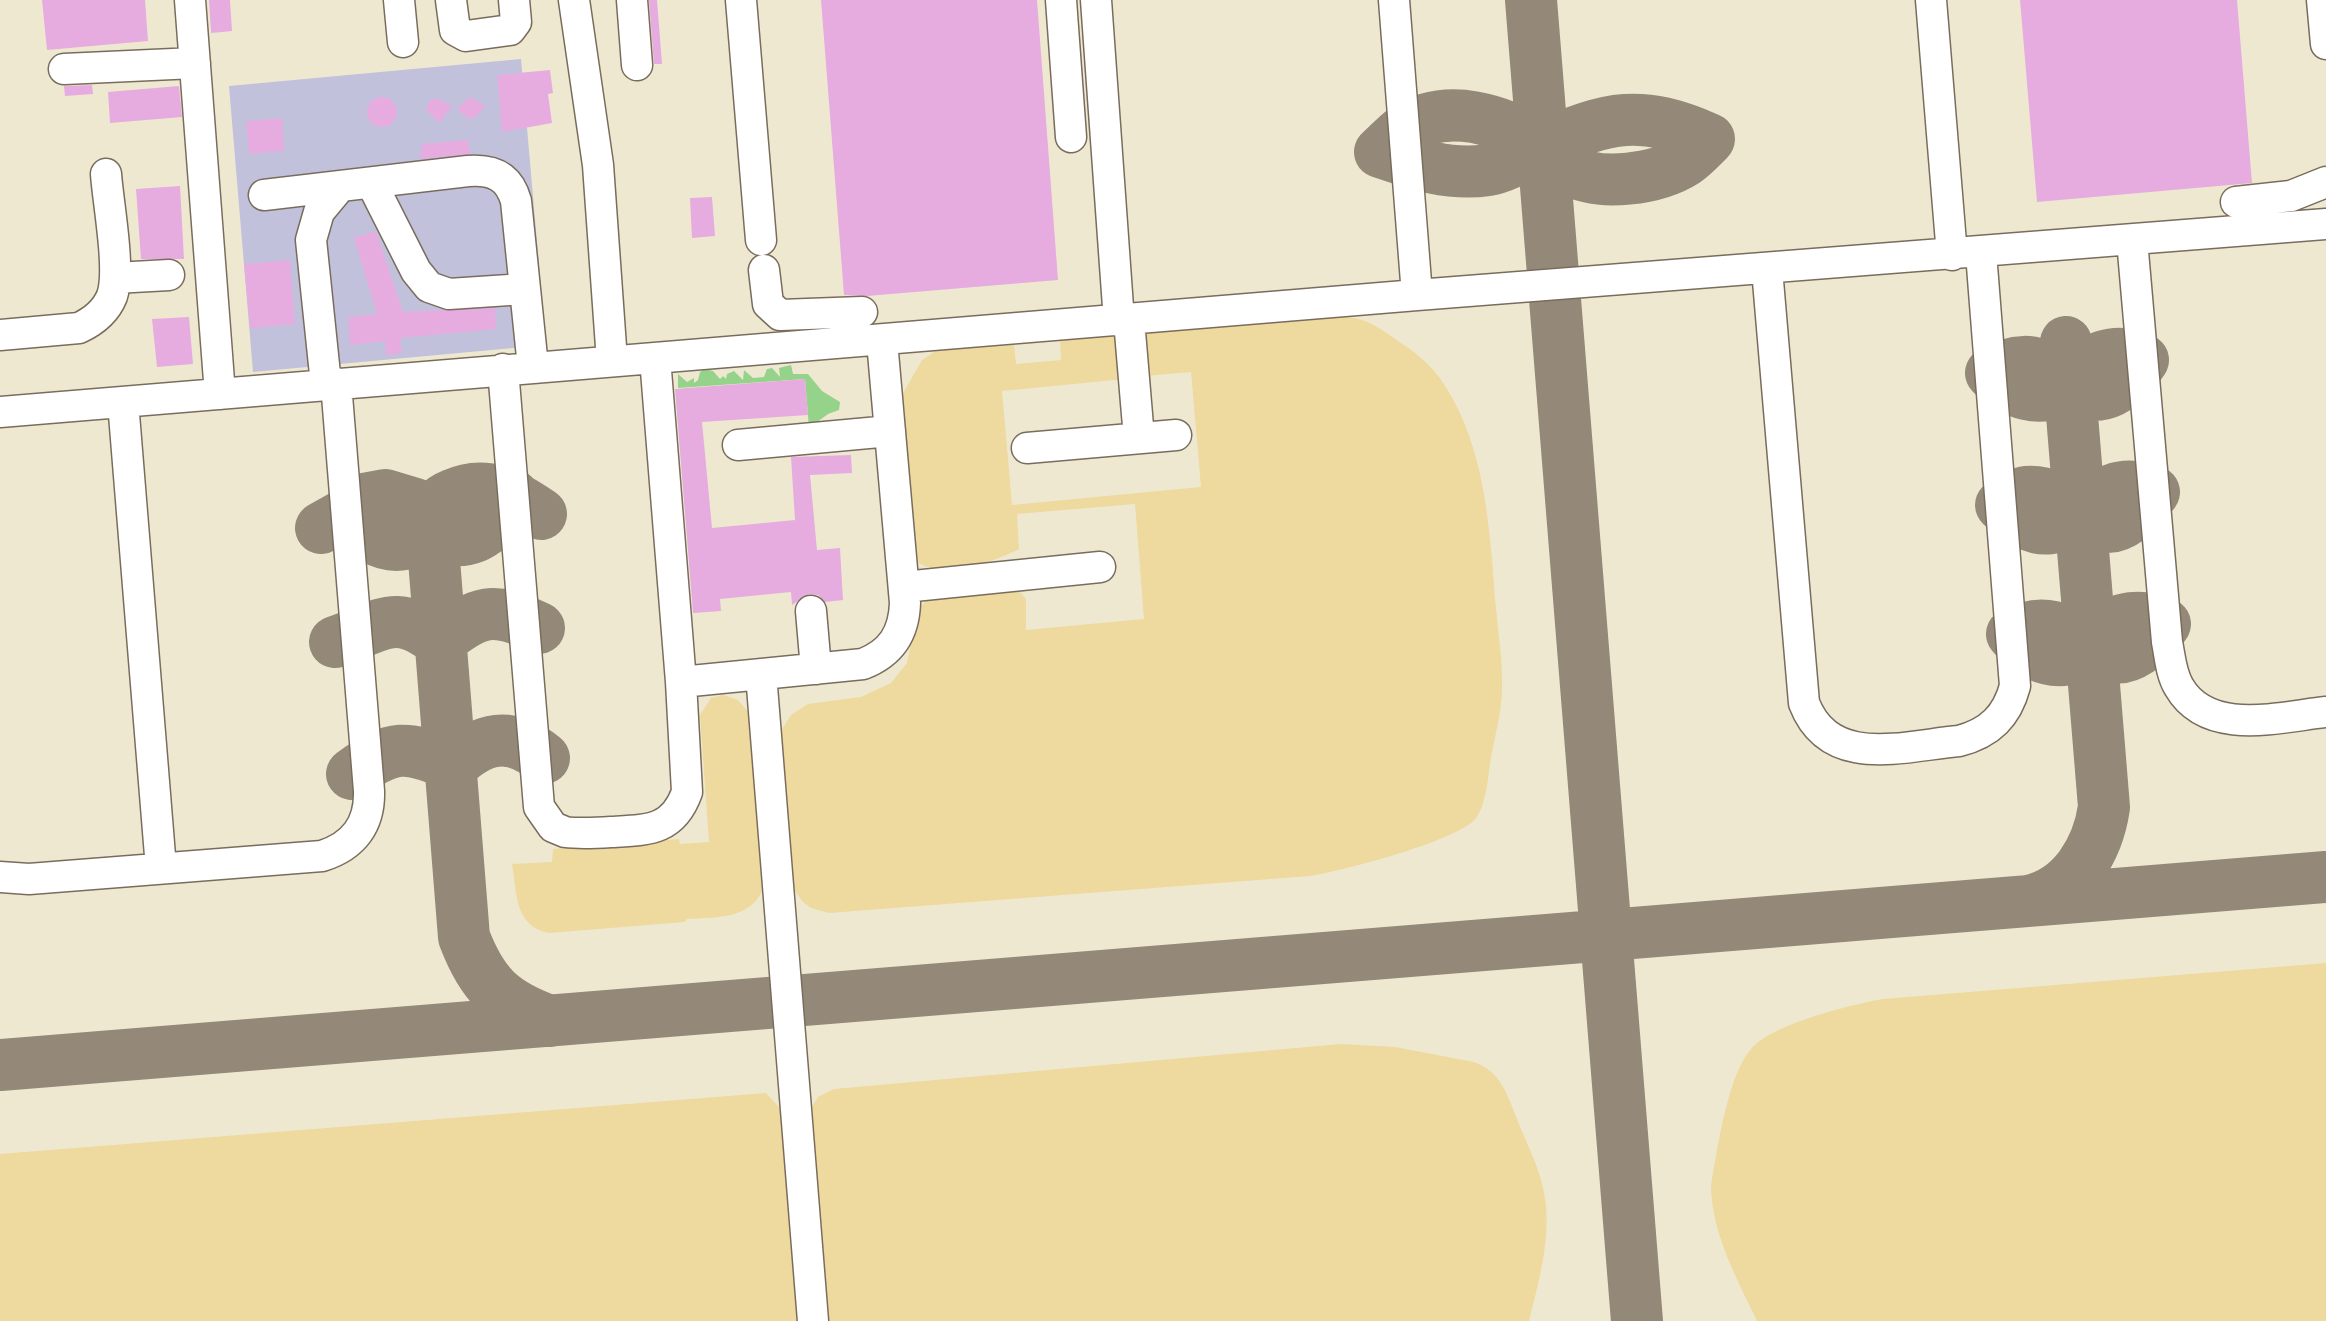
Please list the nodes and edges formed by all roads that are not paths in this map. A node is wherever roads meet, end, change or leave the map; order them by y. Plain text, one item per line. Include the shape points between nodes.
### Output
1 (190, 0) edge
2 (399, 0) edge
3 (451, 0) edge
4 (514, 0) edge
5 (574, 0) edge
6 (632, 0) edge
7 (741, 0) edge
8 (1061, 0) edge
9 (1096, 0) edge
10 (1394, 0) edge
11 (1931, 0) edge
12 (2324, 6) edge
13 (403, 42) dead end
14 (2326, 44) edge
15 (195, 63) junction
16 (637, 65) dead end
17 (64, 69) dead end
18 (1071, 137) dead end
19 (105, 174) dead end
20 (2326, 182) edge
21 (372, 184) junction
22 (339, 188) junction
23 (264, 195) dead end
24 (2236, 202) dead end
25 (2326, 224) edge
26 (2132, 240) junction
27 (1967, 254) junction
28 (1767, 269) junction
29 (168, 275) dead end
30 (116, 278) junction
31 (524, 289) junction
32 (1417, 295) junction
33 (862, 312) dead end
34 (1124, 320) junction
35 (0, 335) edge
36 (882, 341) junction
37 (655, 358) junction
38 (612, 361) junction
39 (533, 367) junction
40 (503, 369) junction
41 (331, 383) junction
42 (220, 394) junction
43 (123, 402) junction
44 (0, 412) edge
45 (890, 431) junction
46 (1176, 435) dead end
47 (1139, 438) junction
48 (738, 445) dead end
49 (1027, 448) dead end
50 (1100, 567) dead end
51 (904, 587) junction
52 (812, 611) dead end
53 (816, 669) junction
54 (761, 674) junction
55 (681, 681) junction
56 (2326, 712) edge
57 (160, 868) junction
58 (0, 877) edge
59 (813, 1321) edge

1 - 15 lane
2 - 13 lane
3 - 4 lane via 455,30 466,36 510,30 516,22
5 - 38 lane via 598,165
6 - 16 lane
7 - 33 lane via 761,240 773,243 778,255 773,266 764,270 768,304 780,315
8 - 18 lane
9 - 34 lane
10 - 32 lane
11 - 27 lane
12 - 14 lane
15 - 17 lane
15 - 42 lane
19 - 30 lane
20 - 24 lane via 2291,196
21 - 22 lane
21 - 31 lane via 416,271 429,287 449,294
21 - 31 lane via 468,171 499,175 516,201
22 - 23 lane
22 - 41 lane via 319,212 311,240
25 - 26 lane
26 - 27 lane
26 - 56 lane via 2167,642 2178,686 2198,708 2226,719
27 - 28 lane
27 - 28 lane via 2015,686 1996,723 1973,738 1863,750 1826,736 1809,715 1803,696
28 - 32 lane
29 - 30 lane
30 - 35 lane via 106,307 90,323 68,330
31 - 39 lane
32 - 34 lane
34 - 36 lane
34 - 47 lane
36 - 37 lane
36 - 45 lane
37 - 38 lane
37 - 55 lane
38 - 39 lane
39 - 40 lane
40 - 41 lane
40 - 55 lane via 537,795 541,813 553,827 577,834 644,830 672,818 687,792
41 - 42 lane
41 - 57 lane via 369,791 365,820 349,843 322,856
42 - 43 lane
43 - 44 lane
43 - 57 lane
45 - 48 lane
45 - 51 lane
46 - 47 lane
47 - 49 lane
50 - 51 lane
51 - 53 lane via 902,629 886,651 863,664
52 - 53 lane
53 - 54 lane
54 - 55 lane
54 - 59 lane
57 - 58 lane via 29,879

